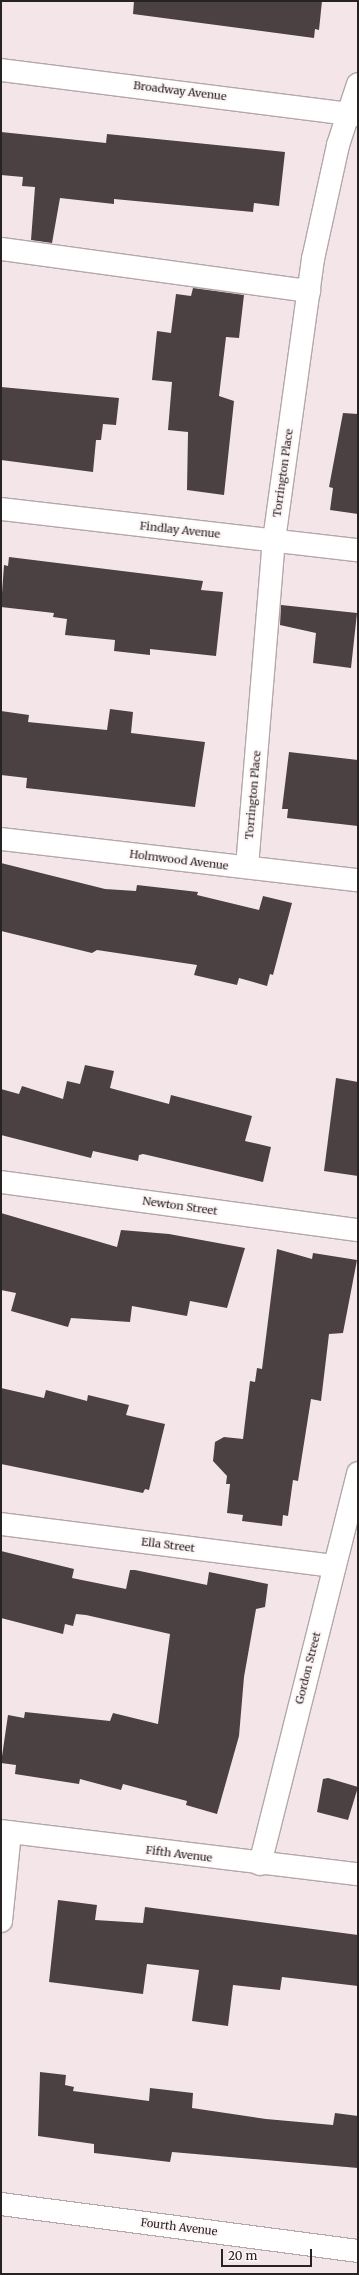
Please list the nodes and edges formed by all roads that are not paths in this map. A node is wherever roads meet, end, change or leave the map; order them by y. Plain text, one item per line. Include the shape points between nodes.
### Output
1 (1, 70) edge
2 (358, 84) edge
3 (354, 113) edge
4 (1, 249) edge
5 (309, 291) junction
6 (1, 509) edge
7 (274, 540) junction
8 (358, 550) edge
9 (1, 839) edge
10 (246, 867) junction
11 (358, 880) edge
12 (1, 1182) edge
13 (358, 1230) edge
14 (358, 1473) edge
15 (1, 1524) edge
16 (334, 1566) junction
17 (6, 1832) edge
18 (260, 1864) junction
19 (358, 1874) edge
20 (1, 1922) edge
21 (1, 2204) edge
22 (358, 2251) edge

1 - 3 street, Broadway Avenue
2 - 3 street, Torrington Place
3 - 5 street, Torrington Place via 338,144
4 - 5 street
5 - 7 street, Torrington Place
6 - 7 street, Findlay Avenue
7 - 8 street, Findlay Avenue
7 - 10 street, Torrington Place
9 - 10 street, Holmwood Avenue
10 - 11 street, Holmwood Avenue
12 - 13 street, Newton Street
14 - 16 street, Gordon Street
15 - 16 street, Ella Street
16 - 18 street, Gordon Street
17 - 18 street, Fifth Avenue
17 - 20 street
18 - 19 street, Fifth Avenue
21 - 22 street, Fourth Avenue

